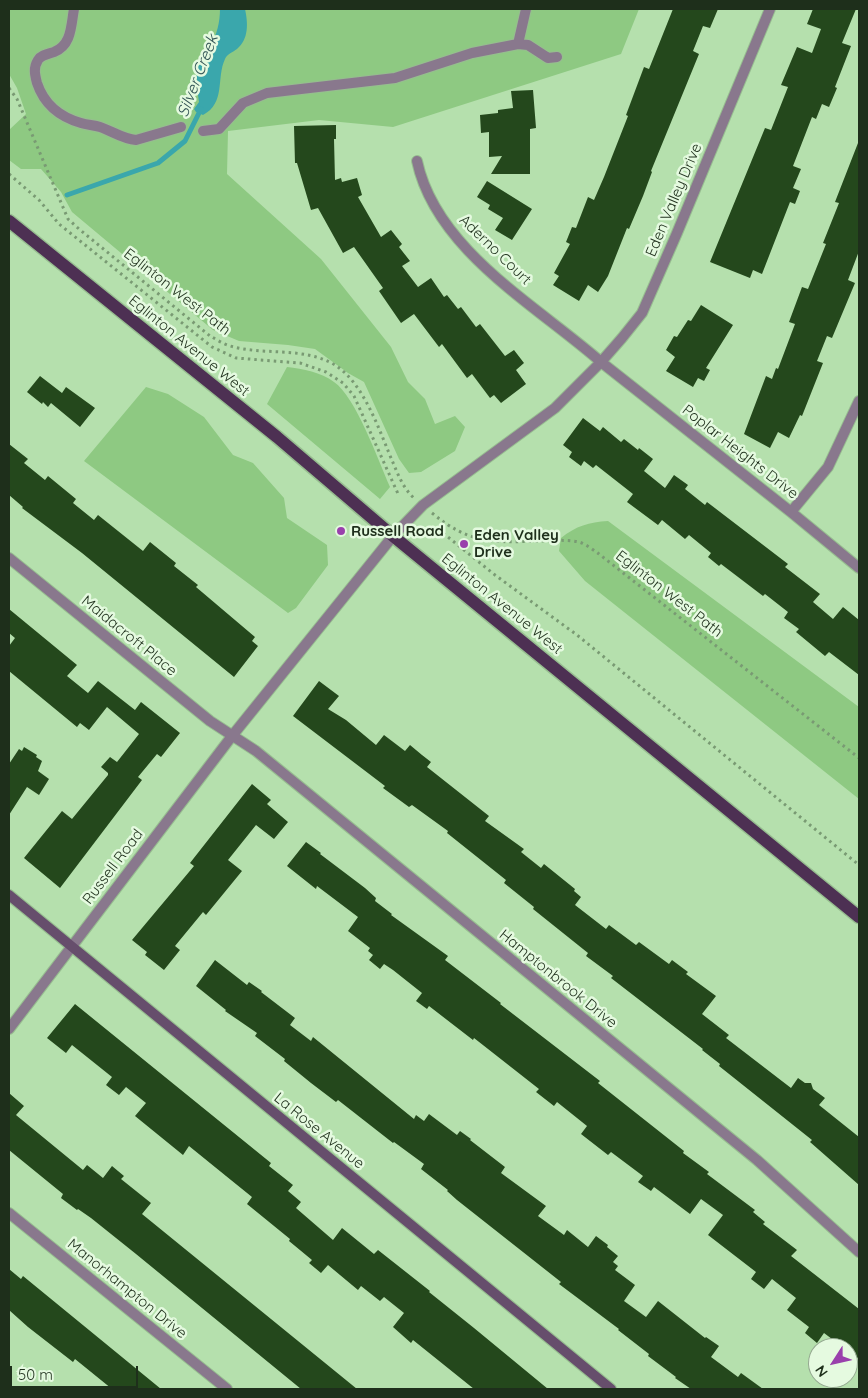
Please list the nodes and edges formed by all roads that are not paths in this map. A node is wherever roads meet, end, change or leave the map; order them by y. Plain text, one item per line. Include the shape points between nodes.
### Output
1 (74, 9) edge
2 (526, 9) edge
3 (770, 9) edge
4 (518, 44) junction
5 (556, 57) dead end
6 (181, 127) dead end
7 (203, 131) dead end
8 (417, 161) dead end
9 (9, 220) edge
10 (601, 362) junction
11 (859, 400) edge
12 (791, 512) junction
13 (393, 536) junction
14 (9, 558) edge
15 (859, 568) edge
16 (232, 736) junction
17 (9, 895) edge
18 (859, 917) edge
19 (71, 947) junction
20 (9, 1029) edge
21 (9, 1213) edge
22 (859, 1252) edge
23 (227, 1389) edge
24 (611, 1389) edge

1 - 6 street via 68,38 63,46 38,59 35,68 34,74 46,100 65,117 130,139
2 - 4 street
3 - 10 street, Eden Valley Drive via 642,313
4 - 5 street via 528,45 548,58
4 - 7 street via 472,53 395,78 260,95 243,103 219,129
8 - 10 street, Aderno Court via 434,206 464,245 501,281
9 - 13 main road, Eglinton Avenue West
10 - 12 street, Poplar Heights Drive
10 - 13 street, Eden Valley Drive via 555,408 423,505
11 - 12 street via 828,467
12 - 15 street, Poplar Heights Drive
13 - 16 street, Russell Road
13 - 18 main road, Eglinton Avenue West
14 - 16 street, Maidacroft Place
16 - 19 street, Russell Road
16 - 22 street, Hamptonbrook Drive via 256,751 756,1160
17 - 19 street, La Rose Avenue
19 - 20 street, Russell Road
19 - 24 street, La Rose Avenue
21 - 23 street, Manorhampton Drive

